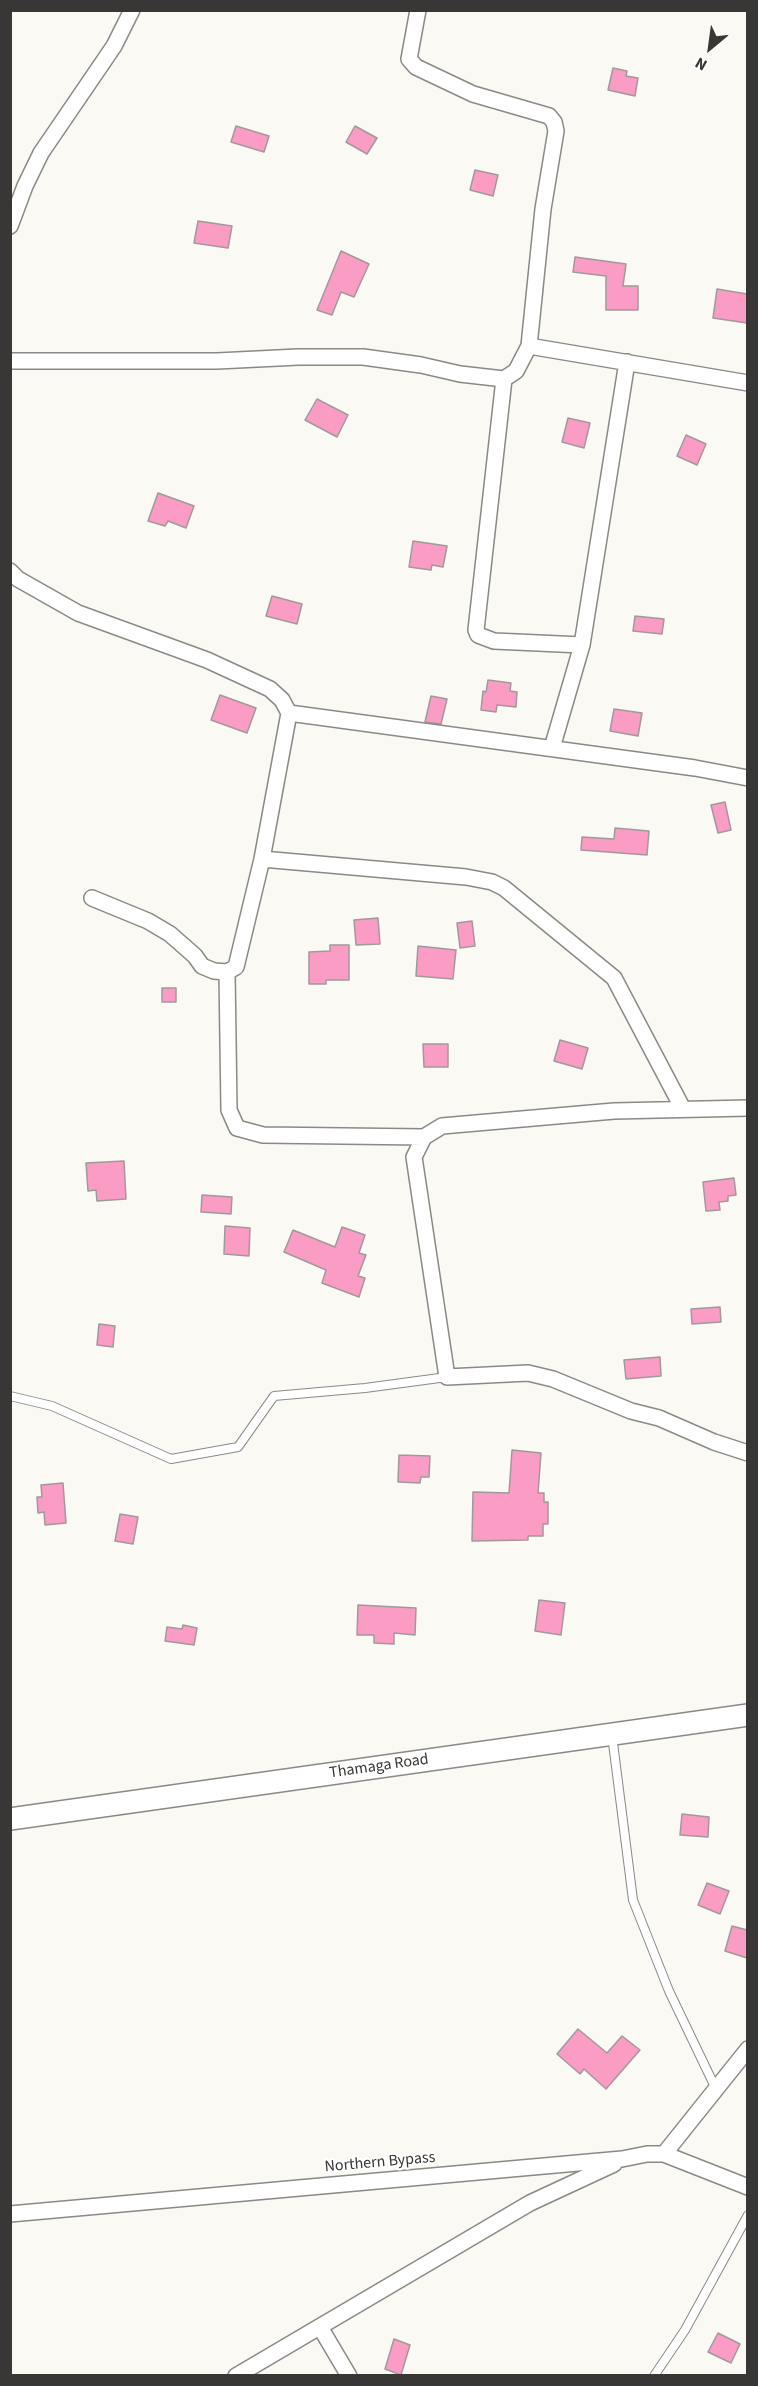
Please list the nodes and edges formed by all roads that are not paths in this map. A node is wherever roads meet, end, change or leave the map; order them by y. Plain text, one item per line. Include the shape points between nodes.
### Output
1 (132, 10) edge
2 (418, 10) edge
3 (10, 226) edge
4 (529, 346) junction
5 (10, 361) edge
6 (627, 362) junction
7 (504, 379) junction
8 (747, 382) edge
9 (10, 571) edge
10 (582, 645) junction
11 (289, 713) junction
12 (552, 748) junction
13 (747, 778) edge
14 (262, 858) junction
15 (92, 898) dead end
16 (227, 972) junction
17 (747, 1108) edge
18 (683, 1109) junction
19 (423, 1137) junction
20 (447, 1377) junction
21 (10, 1396) edge
22 (747, 1453) edge
23 (747, 1715) edge
24 (612, 1734) junction
25 (10, 1819) edge
26 (747, 2049) edge
27 (716, 2089) junction
28 (664, 2154) junction
29 (622, 2160) junction
30 (747, 2187) edge
31 (10, 2214) edge
32 (747, 2215) edge
33 (320, 2327) junction
34 (236, 2376) edge
35 (349, 2376) edge
36 (654, 2376) edge

1 - 3 street via 114,45 41,153
2 - 4 street via 409,59 416,67 472,94 549,116 554,122
4 - 6 street
4 - 7 street via 516,371
5 - 7 street via 363,357
6 - 8 street
6 - 10 street
7 - 10 street via 476,630 494,642
9 - 11 street via 78,614 207,660 270,689
10 - 12 street
11 - 12 street
11 - 14 street
12 - 13 street
14 - 16 street via 236,967
14 - 18 street via 466,877 504,888 614,978
15 - 16 street via 163,930 202,966
16 - 19 street via 229,1110 237,1128 263,1135
17 - 18 street
18 - 19 street via 464,1123 442,1126
19 - 20 street via 414,1157
20 - 21 lane via 274,1396 238,1447 171,1459 52,1406
20 - 22 street via 528,1373 553,1378
23 - 24 main road, Thamaga Road
24 - 25 main road, Thamaga Road
24 - 27 lane via 633,1900 669,1991
26 - 27 street
27 - 28 street
28 - 29 street, Northern Bypass
28 - 30 street, Northern Bypass
29 - 31 street, Northern Bypass
29 - 33 street via 530,2203
32 - 36 lane via 685,2330
33 - 34 street
33 - 35 street

